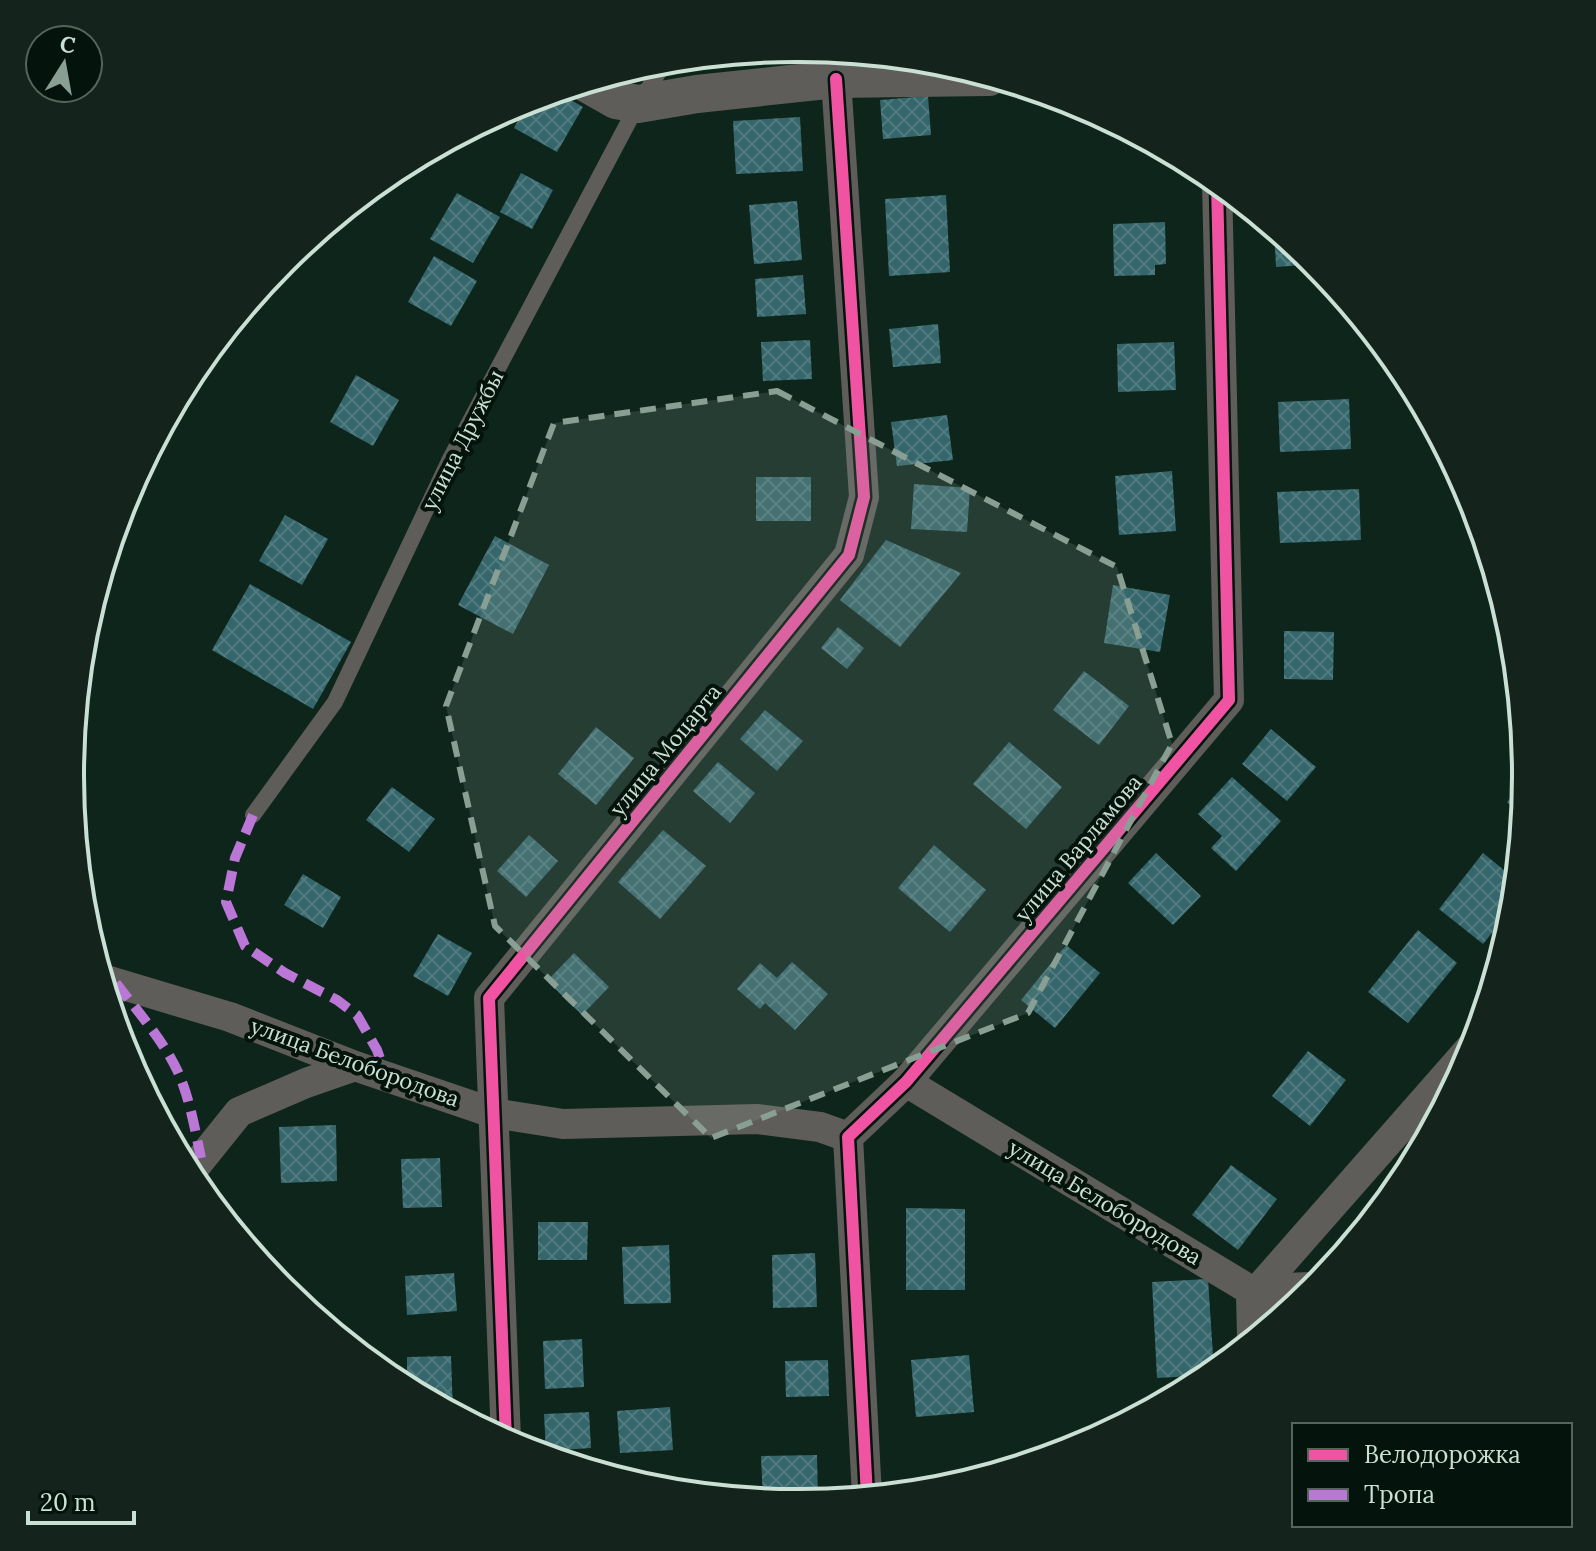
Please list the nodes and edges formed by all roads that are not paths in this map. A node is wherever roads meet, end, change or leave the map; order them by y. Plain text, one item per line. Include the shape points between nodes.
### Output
1 (656, 77) edge
2 (944, 78) edge
3 (836, 79) junction
4 (599, 90) edge
5 (638, 104) junction
6 (1217, 199) edge
7 (253, 815) dead end
8 (116, 983) edge
9 (355, 1066) junction
10 (1444, 1078) edge
11 (906, 1082) junction
12 (493, 1113) junction
13 (848, 1137) junction
14 (199, 1162) edge
15 (1290, 1292) edge
16 (1255, 1293) junction
17 (1256, 1322) edge
18 (505, 1426) edge
19 (866, 1485) edge

1 - 5 lane, улица Дружбы
2 - 3 street
3 - 5 street
3 - 12 street, улица Моцарта via 864,497 849,555 489,998
4 - 5 street
5 - 7 lane, улица Дружбы via 450,459 335,702
6 - 11 street, улица Варламова via 1229,700
8 - 9 street, улица Белобородова via 230,1017
9 - 12 street, улица Белобородова
9 - 14 street via 239,1112
10 - 16 street
11 - 13 street, улица Варламова
11 - 16 street, улица Белобородова
12 - 13 street, улица Белобородова via 563,1124 757,1119 820,1127
12 - 18 street, улица Моцарта
13 - 19 street
15 - 16 street
16 - 17 street

